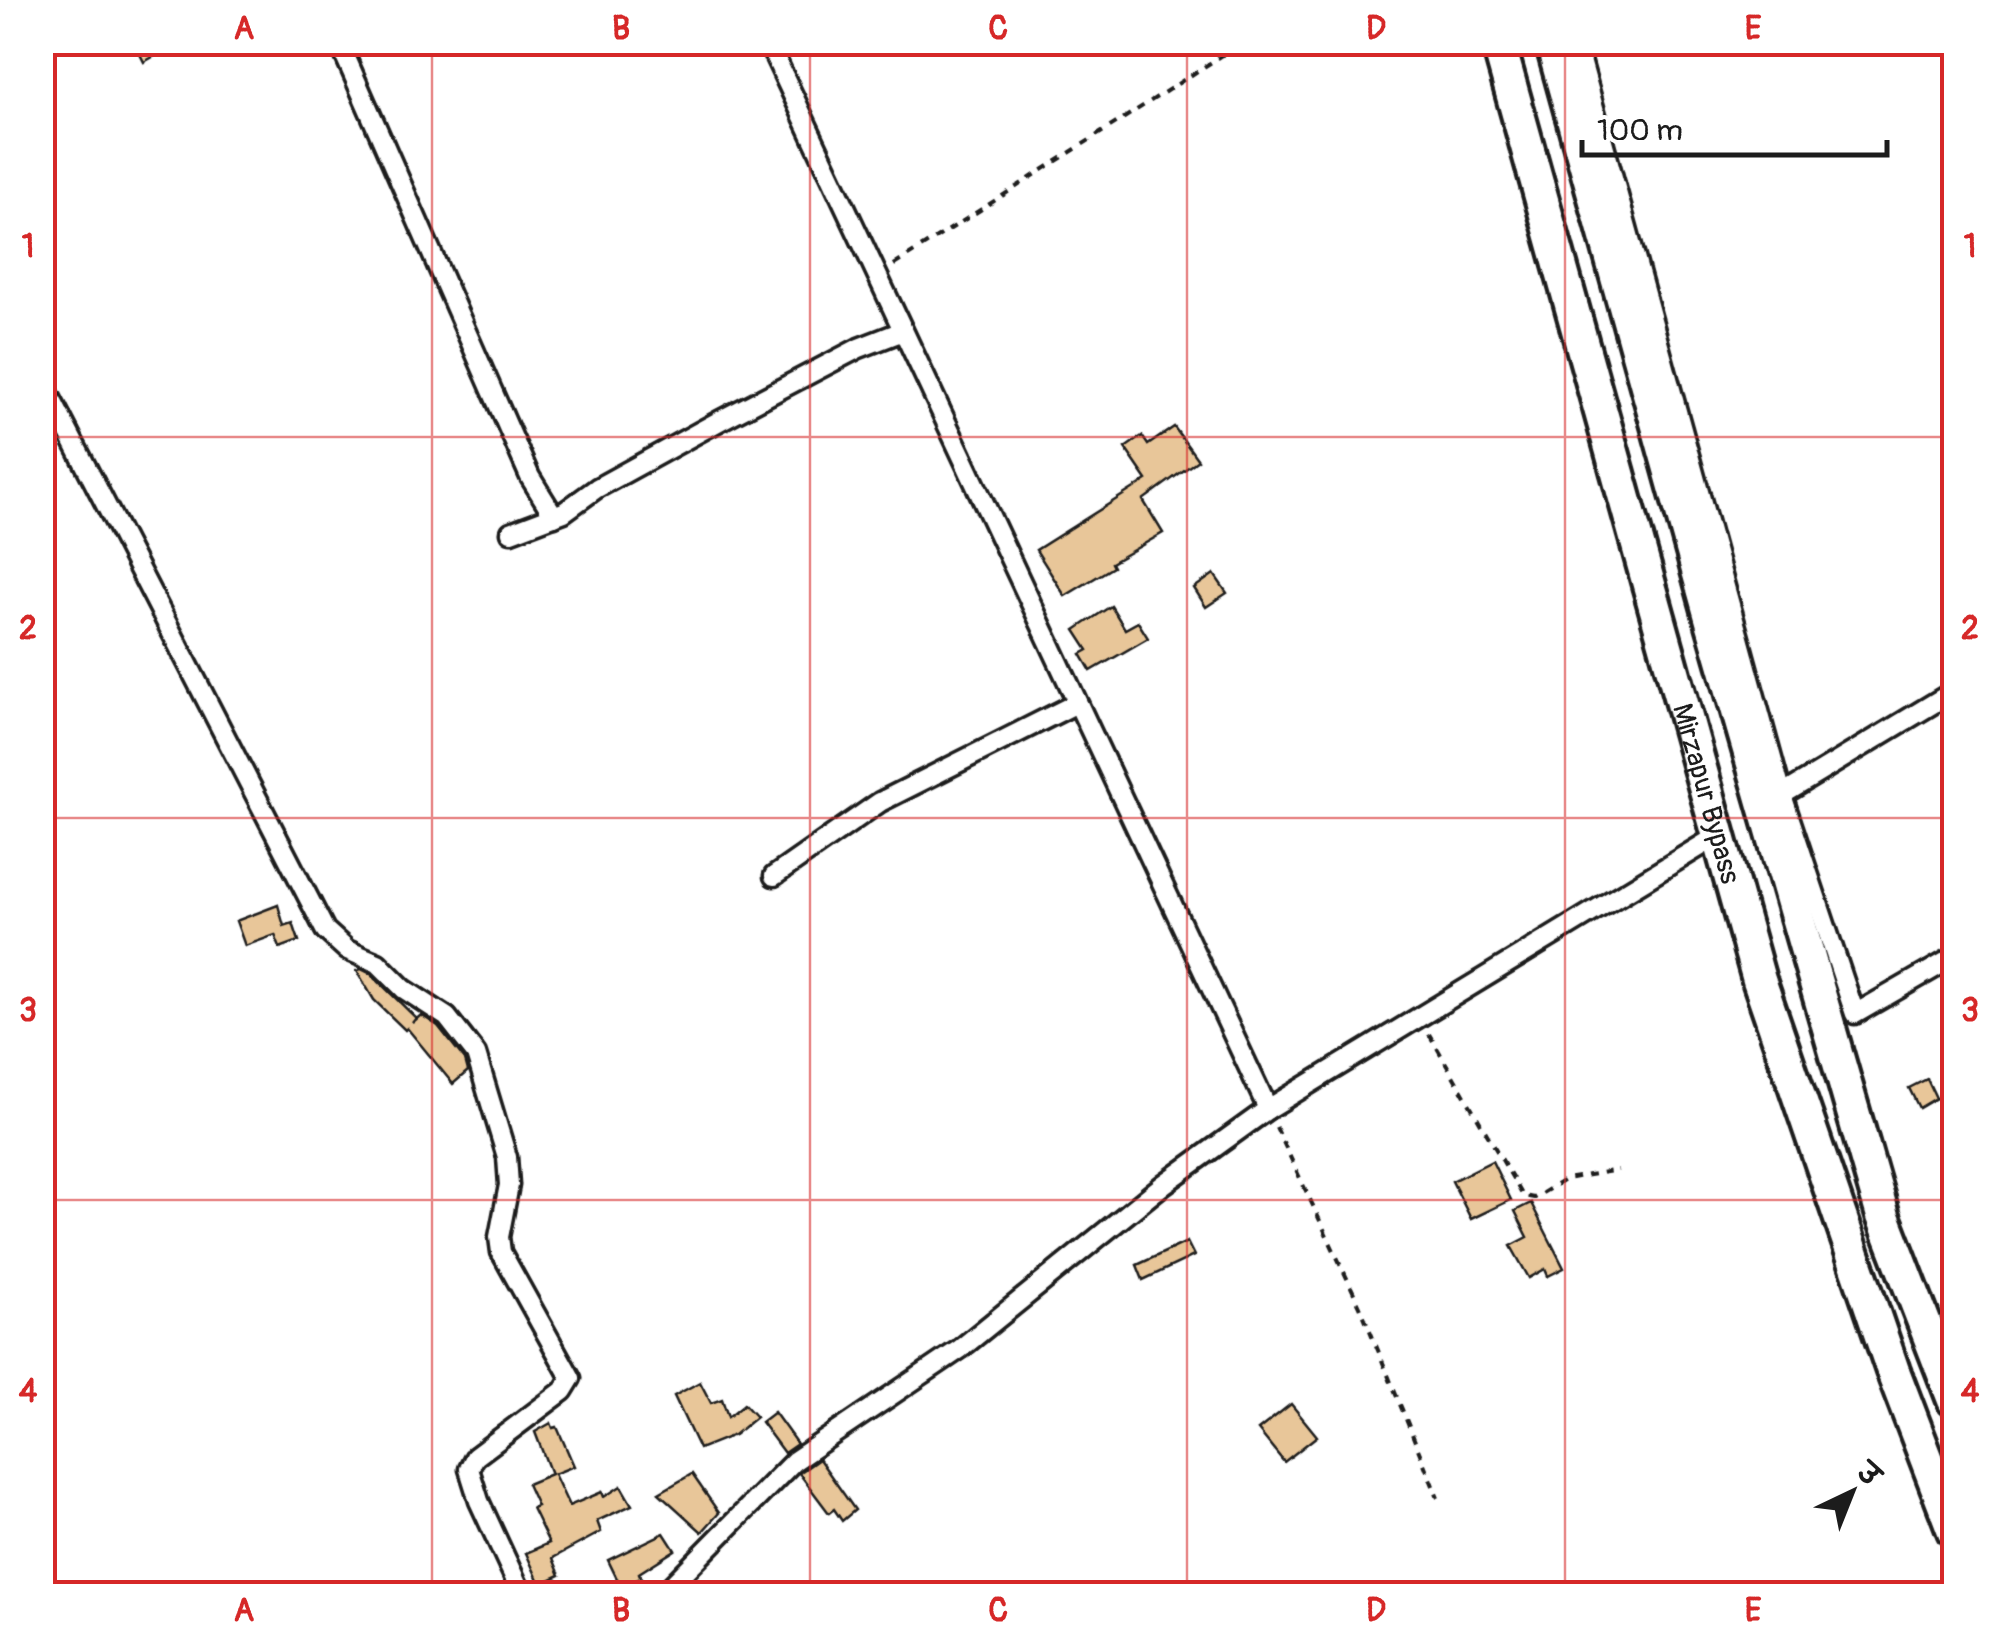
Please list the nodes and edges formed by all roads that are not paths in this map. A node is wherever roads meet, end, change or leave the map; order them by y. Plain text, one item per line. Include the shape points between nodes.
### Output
1 (339, 42) edge
2 (768, 42) edge
3 (1498, 42) edge
4 (1552, 42) edge
5 (1576, 42) edge
6 (903, 331) junction
7 (42, 381) edge
8 (554, 516) junction
9 (511, 532) dead end
10 (1954, 691) edge
11 (1077, 703) junction
12 (1782, 795) junction
13 (1718, 835) junction
14 (774, 876) dead end
15 (1954, 957) edge
16 (1268, 1109) junction
17 (1954, 1400) edge
18 (1954, 1530) edge
19 (522, 1594) edge
20 (663, 1594) edge

1 - 8 street via 530,477
2 - 6 street
3 - 13 highway, Mirzapur Bypass
4 - 17 highway via 1884,1216
5 - 12 street
6 - 8 street via 722,420
6 - 11 street
7 - 19 street via 325,930 447,1017 476,1054 509,1172 498,1236 502,1252 571,1378 469,1469
8 - 9 street
10 - 12 street
11 - 14 street via 880,802
11 - 16 street
12 - 15 street via 1855,1014
13 - 16 street
13 - 18 highway, Mirzapur Bypass via 1892,1372
16 - 20 street via 960,1349 794,1461

